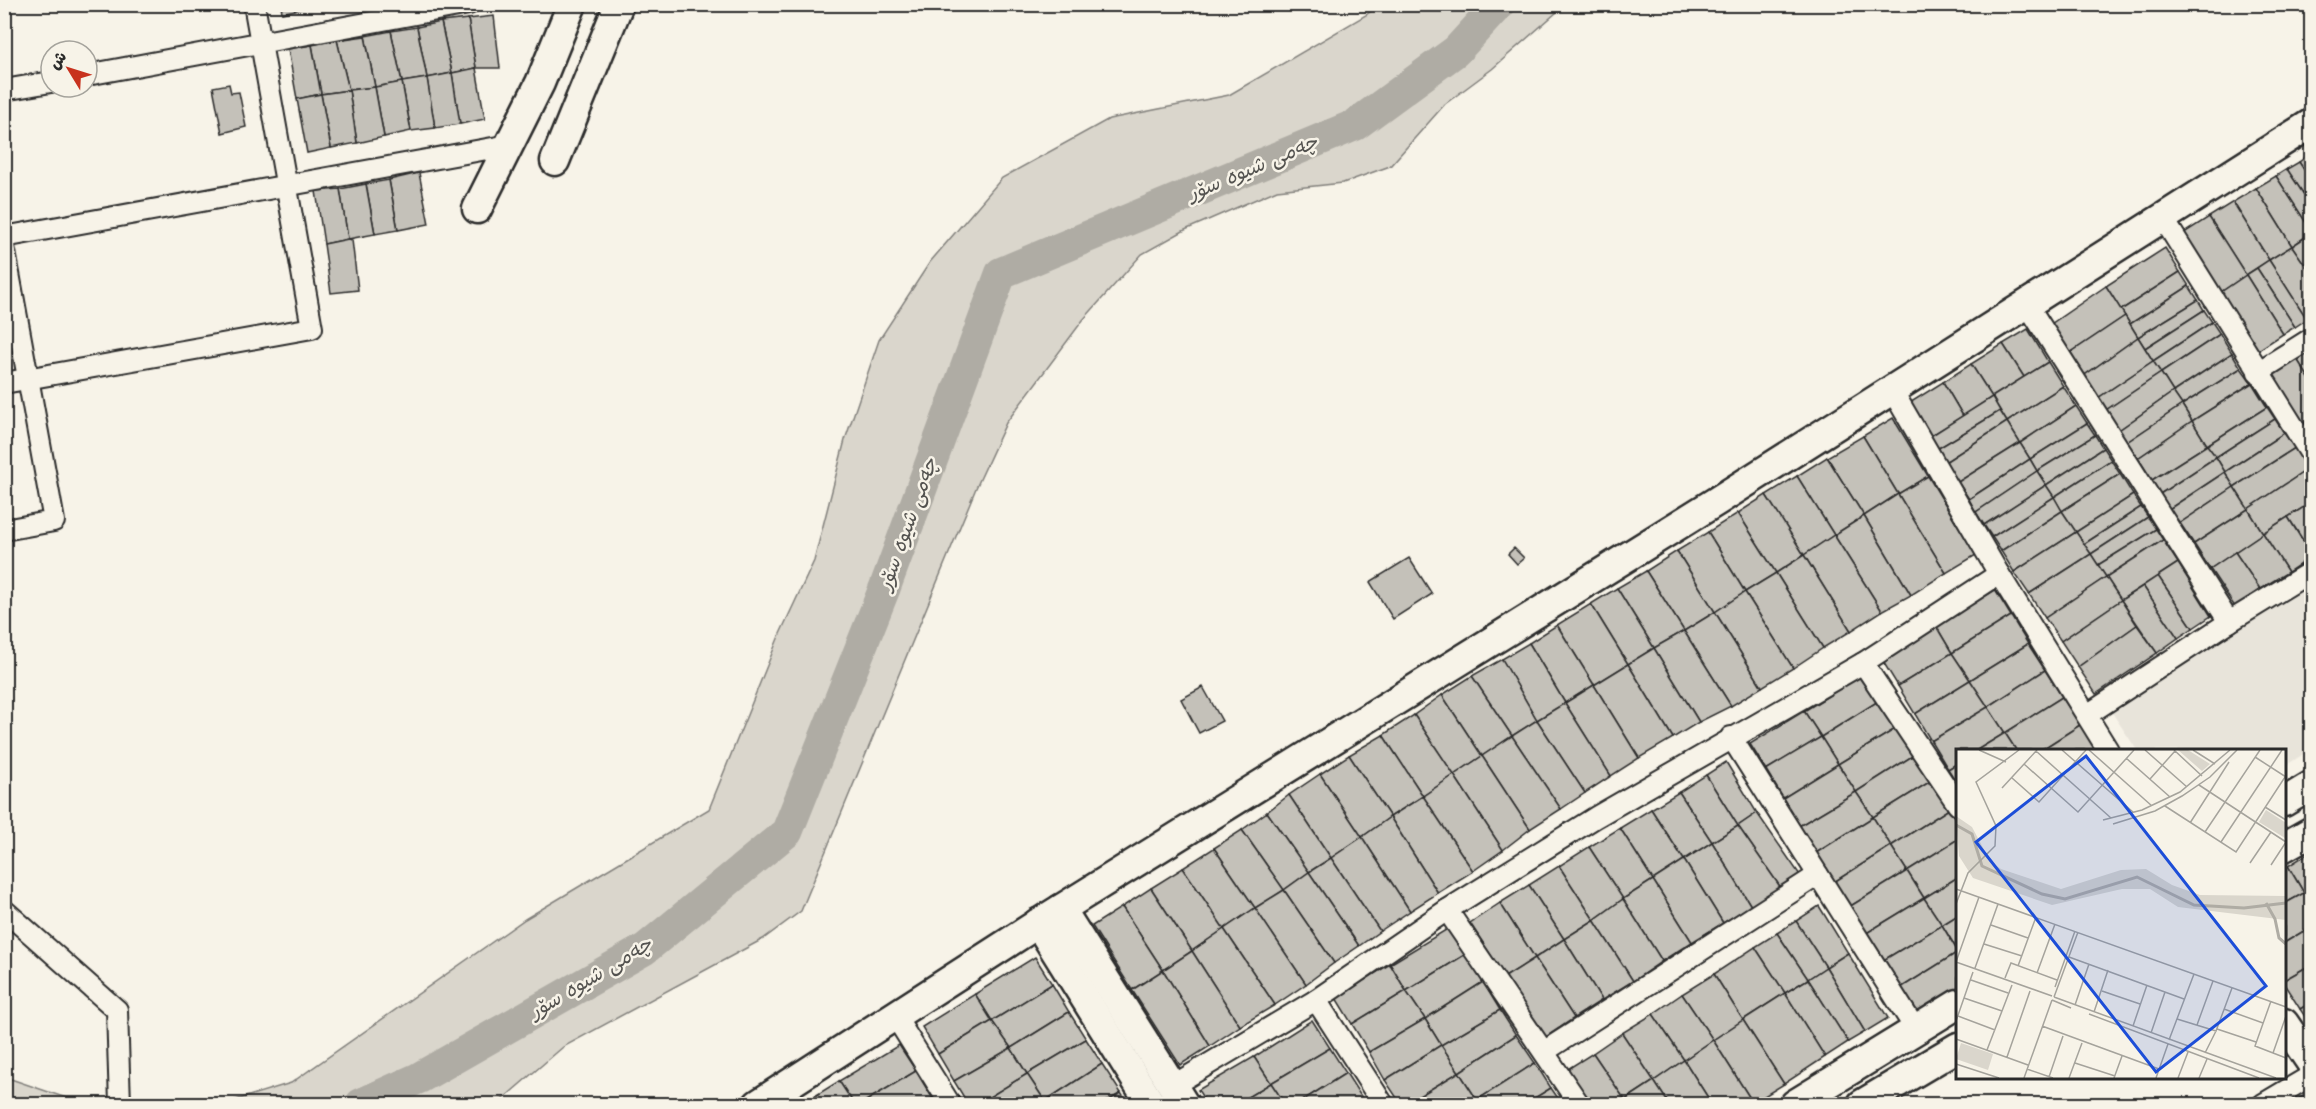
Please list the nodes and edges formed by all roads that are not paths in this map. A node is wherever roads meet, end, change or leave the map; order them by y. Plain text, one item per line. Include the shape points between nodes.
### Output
1 (254, 4) edge
2 (469, 4) edge
3 (572, 4) edge
4 (619, 4) edge
5 (261, 43) junction
6 (99, 73) edge
7 (540, 83) junction
8 (39, 84) edge
9 (4, 90) edge
10 (581, 95) junction
11 (2312, 123) edge
12 (509, 145) junction
13 (555, 161) dead end
14 (286, 186) junction
15 (477, 209) dead end
16 (2163, 218) junction
17 (4, 237) edge
18 (4, 246) edge
19 (2027, 304) junction
20 (2312, 338) edge
21 (2258, 372) junction
22 (28, 379) junction
23 (4, 383) edge
24 (1892, 390) junction
25 (2312, 456) edge
26 (4, 530) edge
27 (2312, 571) edge
28 (1999, 574) junction
29 (2229, 621) junction
30 (1863, 663) junction
31 (2087, 715) junction
32 (1731, 737) junction
33 (2107, 749) edge
34 (2312, 785) edge
35 (2286, 801) edge
36 (1956, 802) edge
37 (2312, 831) edge
38 (2286, 846) edge
39 (1818, 875) junction
40 (4, 910) edge
41 (1447, 910) junction
42 (1049, 916) junction
43 (1316, 1000) junction
44 (1956, 1005) edge
45 (895, 1016) junction
46 (2286, 1026) edge
47 (1916, 1030) junction
48 (1956, 1048) edge
49 (1545, 1051) junction
50 (2312, 1064) edge
51 (2312, 1075) edge
52 (1178, 1095) edge
53 (762, 1103) edge
54 (120, 1104) edge
55 (950, 1104) edge
56 (1151, 1104) edge
57 (1383, 1104) edge
58 (1579, 1104) edge
59 (1795, 1104) edge
60 (1862, 1104) edge
61 (2263, 1104) edge

1 - 5 street
2 - 5 street
3 - 7 street
4 - 10 street
5 - 6 street
5 - 14 street
7 - 10 street
7 - 12 street
8 - 9 street
10 - 13 street
11 - 16 street
12 - 14 street
12 - 15 street
14 - 17 street
14 - 22 street via 312,328
16 - 19 street
16 - 21 street
18 - 22 street
19 - 24 street
19 - 29 street
20 - 21 street
21 - 25 street
22 - 23 street
22 - 26 street via 54,521
24 - 28 street
24 - 42 street
27 - 29 street
28 - 30 street
28 - 31 street
29 - 31 street
30 - 32 street
30 - 36 street
31 - 33 street
32 - 39 street
32 - 41 street
34 - 35 street
37 - 38 street
39 - 47 street
39 - 49 street
40 - 54 street via 117,1010
41 - 43 street
41 - 49 street
42 - 45 street
42 - 52 street
42 - 56 street
43 - 52 street
43 - 57 street
44 - 47 street
45 - 53 street
45 - 55 street
46 - 50 street
47 - 59 street
48 - 60 street
49 - 58 street
51 - 61 street

